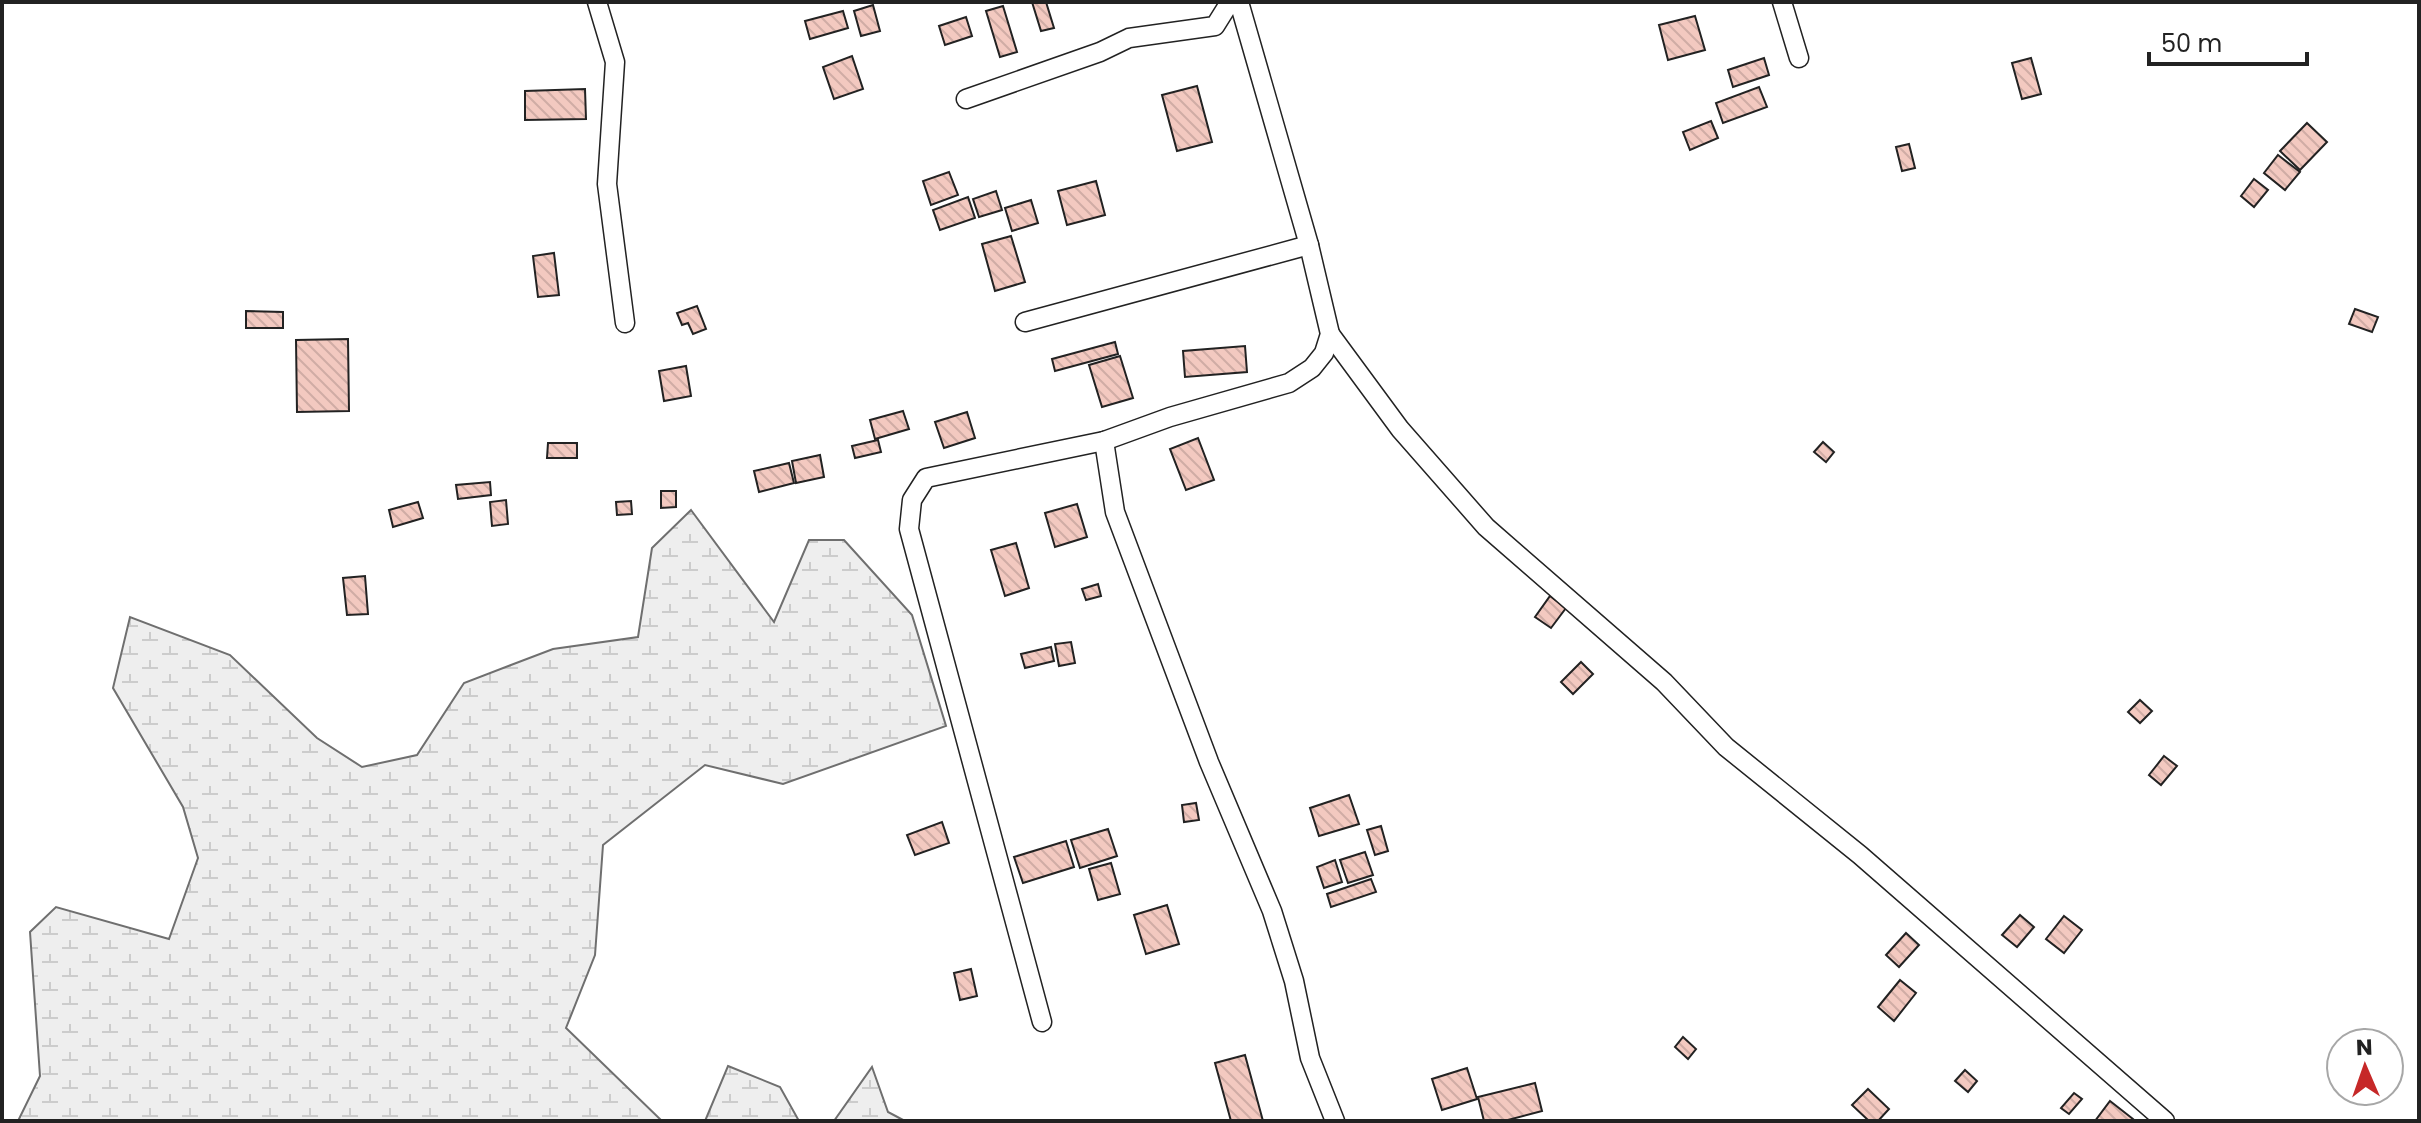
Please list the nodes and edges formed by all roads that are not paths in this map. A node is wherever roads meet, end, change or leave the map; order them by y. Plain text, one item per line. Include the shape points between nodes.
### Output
1 (597, 2) edge
2 (1230, 2) edge
3 (1239, 2) edge
4 (1782, 2) edge
5 (1799, 58) dead end
6 (966, 99) dead end
7 (1309, 245) junction
8 (1025, 322) dead end
9 (625, 323) dead end
10 (1330, 334) junction
11 (1104, 441) junction
12 (1042, 1022) dead end
13 (1335, 1121) edge
14 (2165, 1121) edge

1 - 9 street via 615,62 607,184
2 - 6 street via 1215,26 1129,38
3 - 7 street
4 - 5 street
7 - 8 street
7 - 10 street
10 - 11 street via 1312,368 1289,383
10 - 14 street via 1400,429 1486,527 1664,682 1726,747 1860,855
11 - 12 street via 926,478 912,500 909,529
11 - 13 street via 1115,512 1209,762 1272,911 1310,1058

